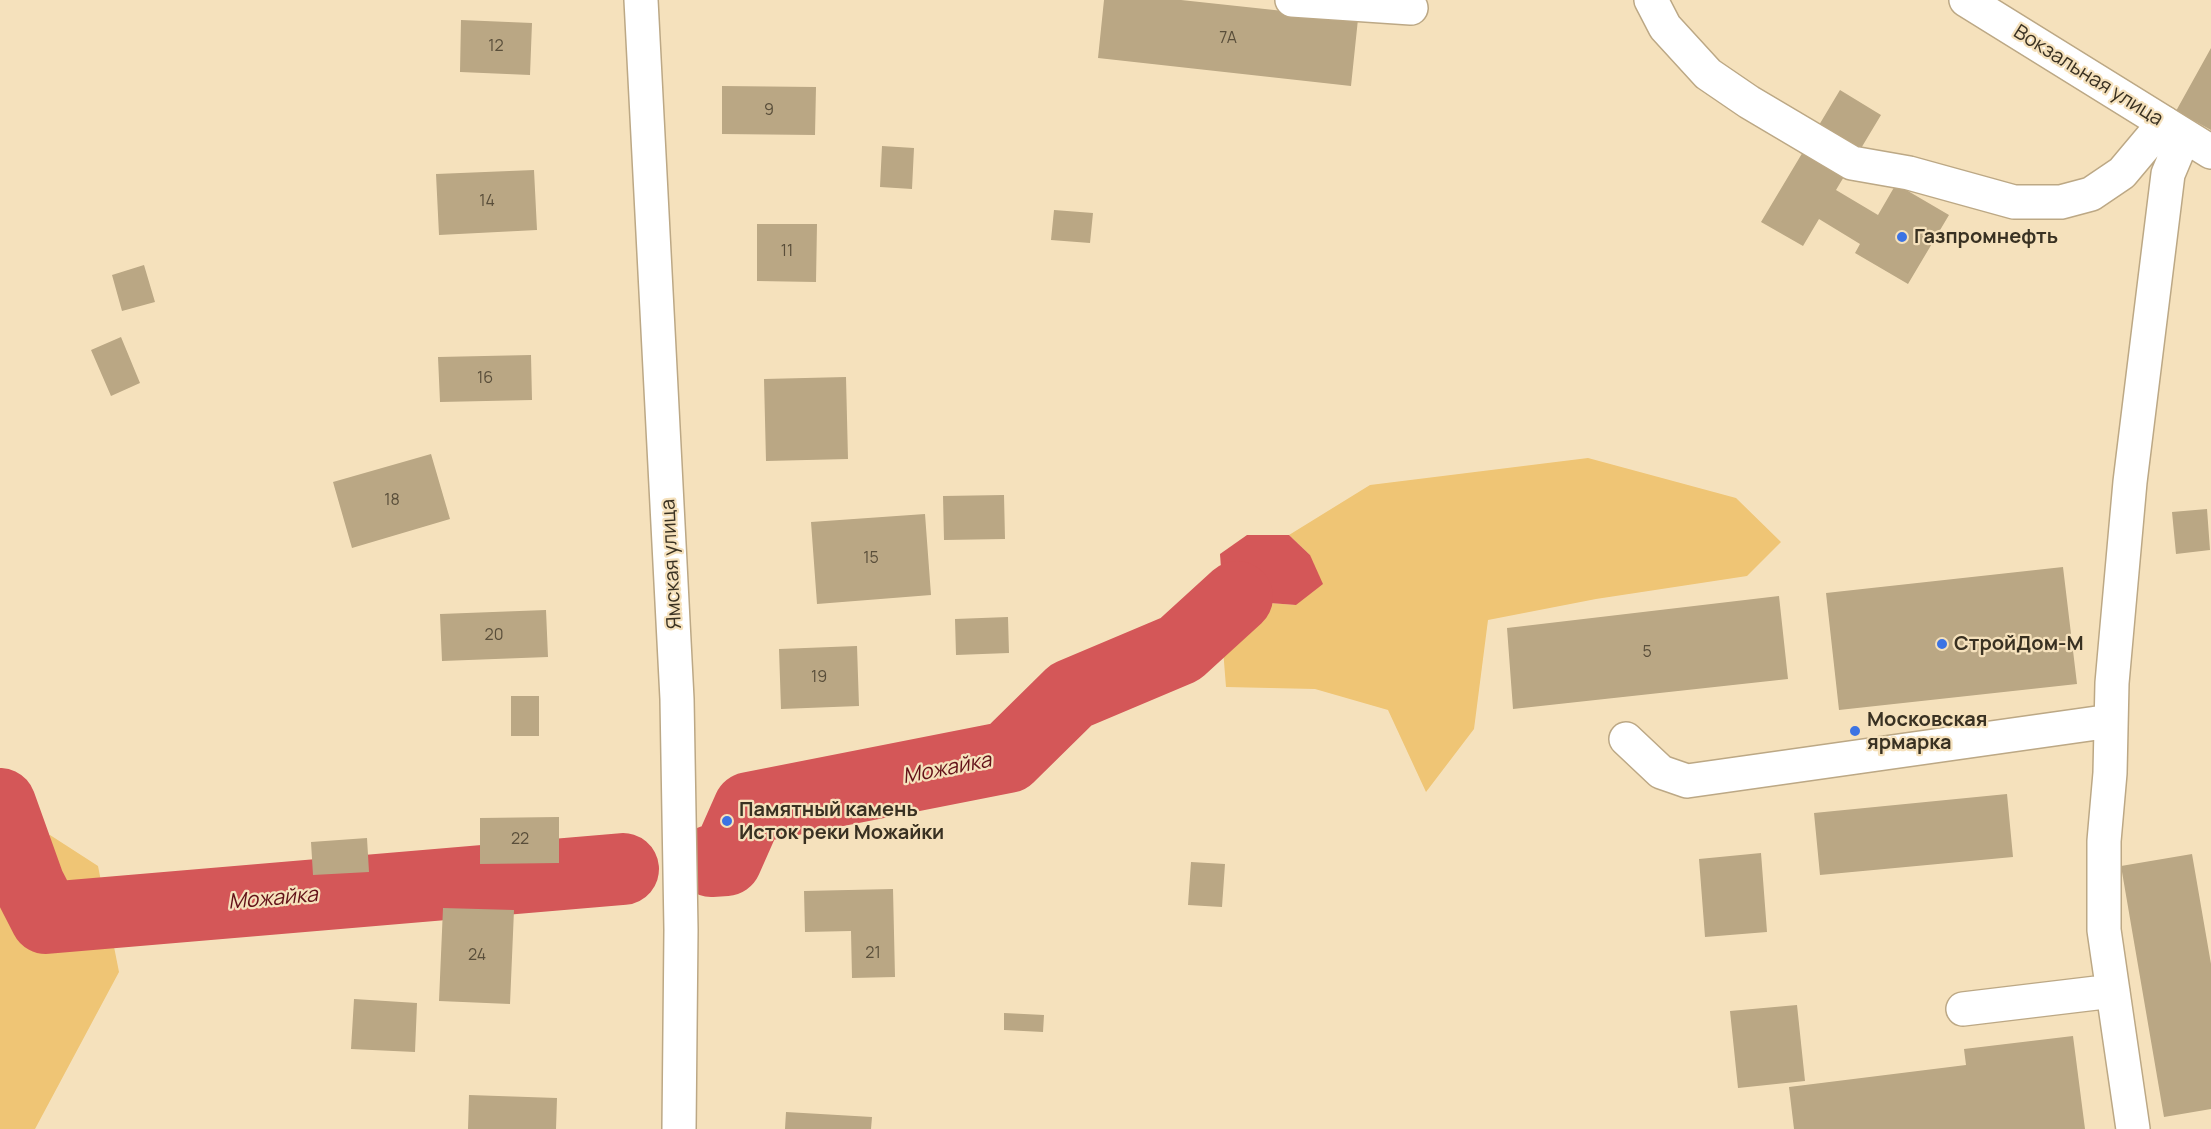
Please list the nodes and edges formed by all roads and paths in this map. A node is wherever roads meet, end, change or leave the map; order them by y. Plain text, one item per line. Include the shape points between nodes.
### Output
1 (641, 0) edge
2 (1292, 0) edge
3 (1651, 0) edge
4 (1966, 0) edge
5 (1411, 8) dead end
6 (2186, 137) edge
7 (2111, 721) junction
8 (1626, 739) dead end
9 (2113, 991) junction
10 (1963, 1009) dead end
11 (679, 1129) edge
12 (2133, 1129) edge

1 - 11 main road, Ямская улица via 677,699
2 - 5 main road
3 - 6 main road via 1665,27 1708,74 1852,164 1909,173 2014,202 2061,201 2091,194 2121,172
4 - 6 main road, Вокзальная улица
6 - 7 main road via 2168,174 2130,482
7 - 8 main road via 1687,781 1661,772
7 - 9 main road via 2102,879
9 - 10 main road
9 - 12 main road

